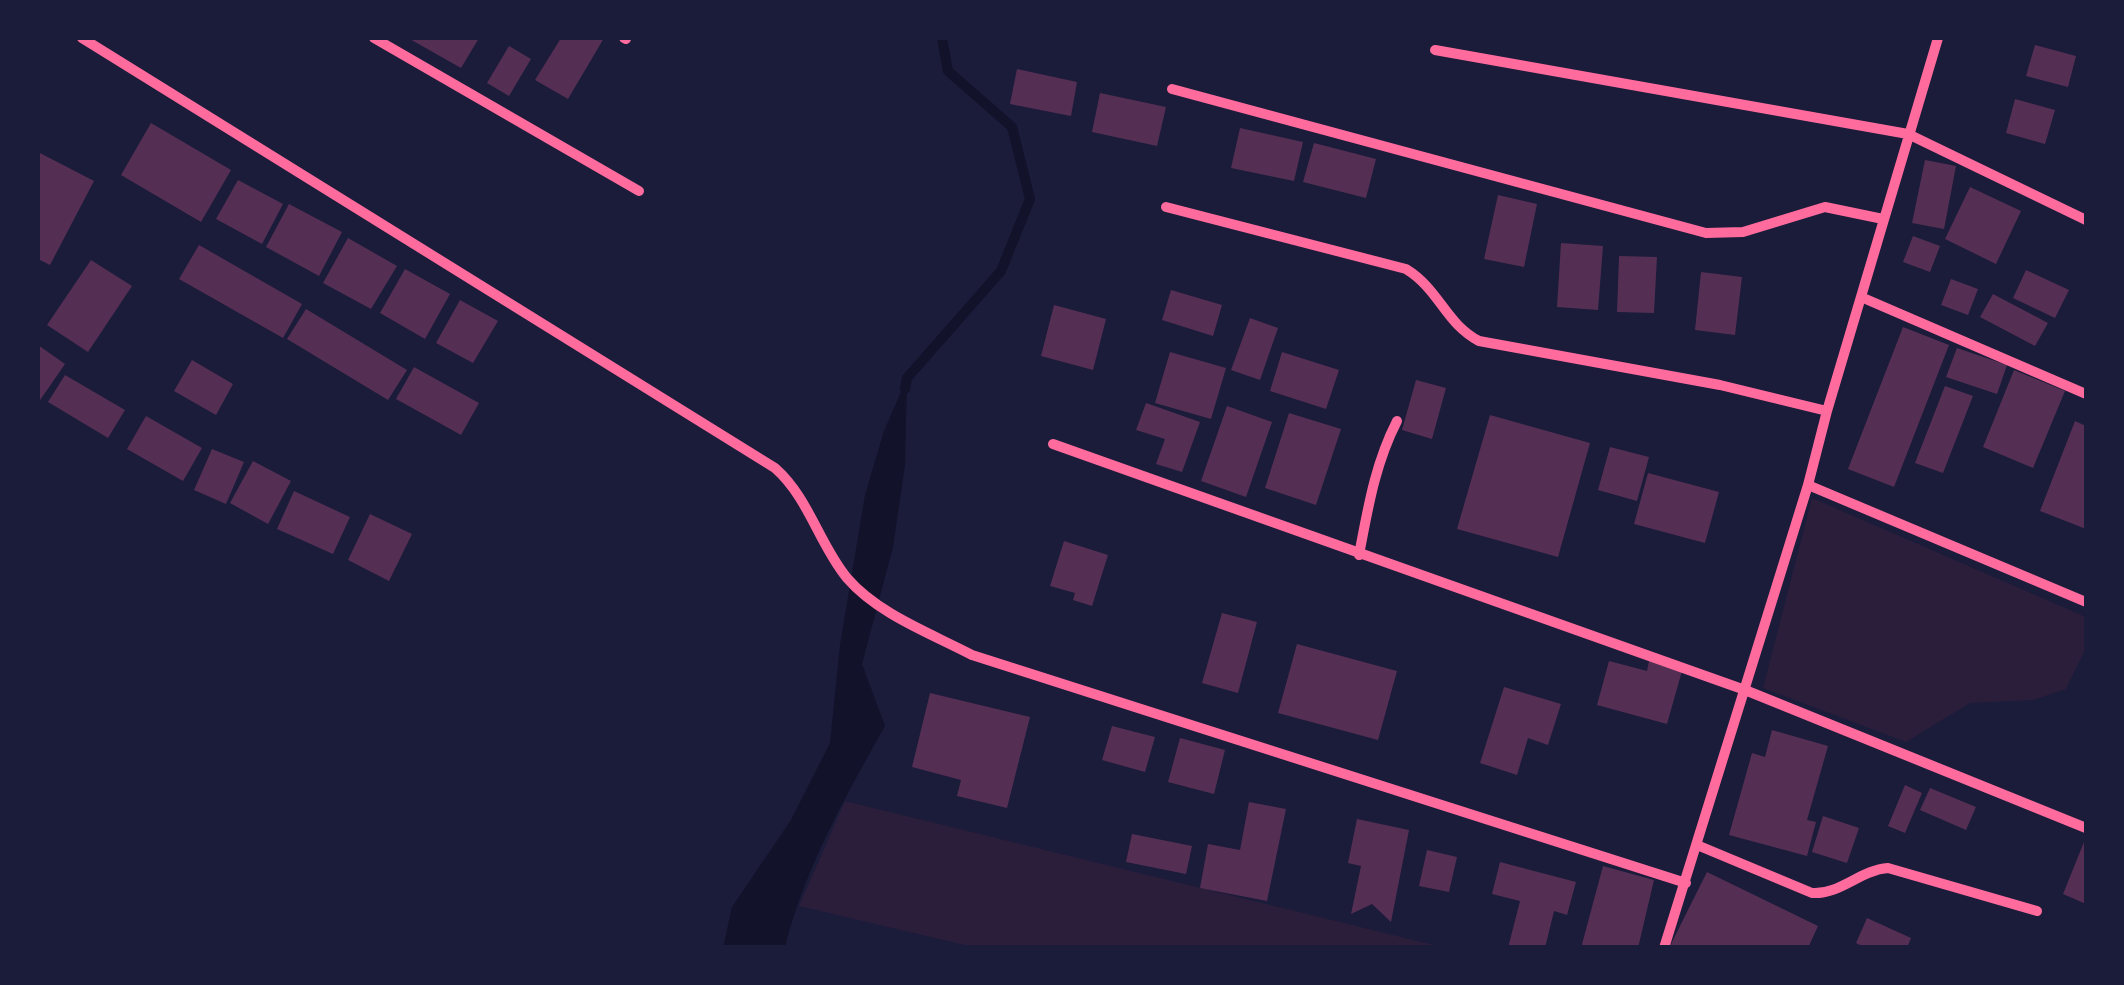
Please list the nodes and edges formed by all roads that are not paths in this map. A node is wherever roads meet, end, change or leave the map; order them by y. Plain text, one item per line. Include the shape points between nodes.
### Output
1 (82, 38) edge
2 (374, 38) edge
3 (1938, 38) edge
4 (1435, 50) dead end
5 (1172, 90) dead end
6 (1908, 134) junction
7 (639, 191) dead end
8 (1166, 206) dead end
9 (1883, 220) junction
10 (2086, 220) edge
11 (1861, 297) junction
12 (2086, 394) edge
13 (1826, 411) junction
14 (1397, 422) dead end
15 (1053, 444) dead end
16 (1808, 484) junction
17 (1359, 555) junction
18 (2086, 602) edge
19 (1745, 690) junction
20 (2086, 828) edge
21 (1696, 845) junction
22 (1686, 883) junction
23 (2037, 912) dead end
24 (1664, 948) edge

1 - 22 street via 775,468 791,482 847,578 885,610 972,655
2 - 7 street
3 - 6 street
4 - 6 street
5 - 9 street via 1706,234 1743,232 1826,207
6 - 9 street
6 - 10 street
8 - 13 street via 1406,269 1427,284 1456,326 1480,340
9 - 11 street
11 - 12 street
11 - 13 street
13 - 16 street
14 - 17 street via 1376,472
15 - 17 street
16 - 18 street
16 - 19 street
17 - 19 street
19 - 20 street
19 - 21 street
21 - 22 street
21 - 23 street via 1812,893 1888,868
22 - 24 street

